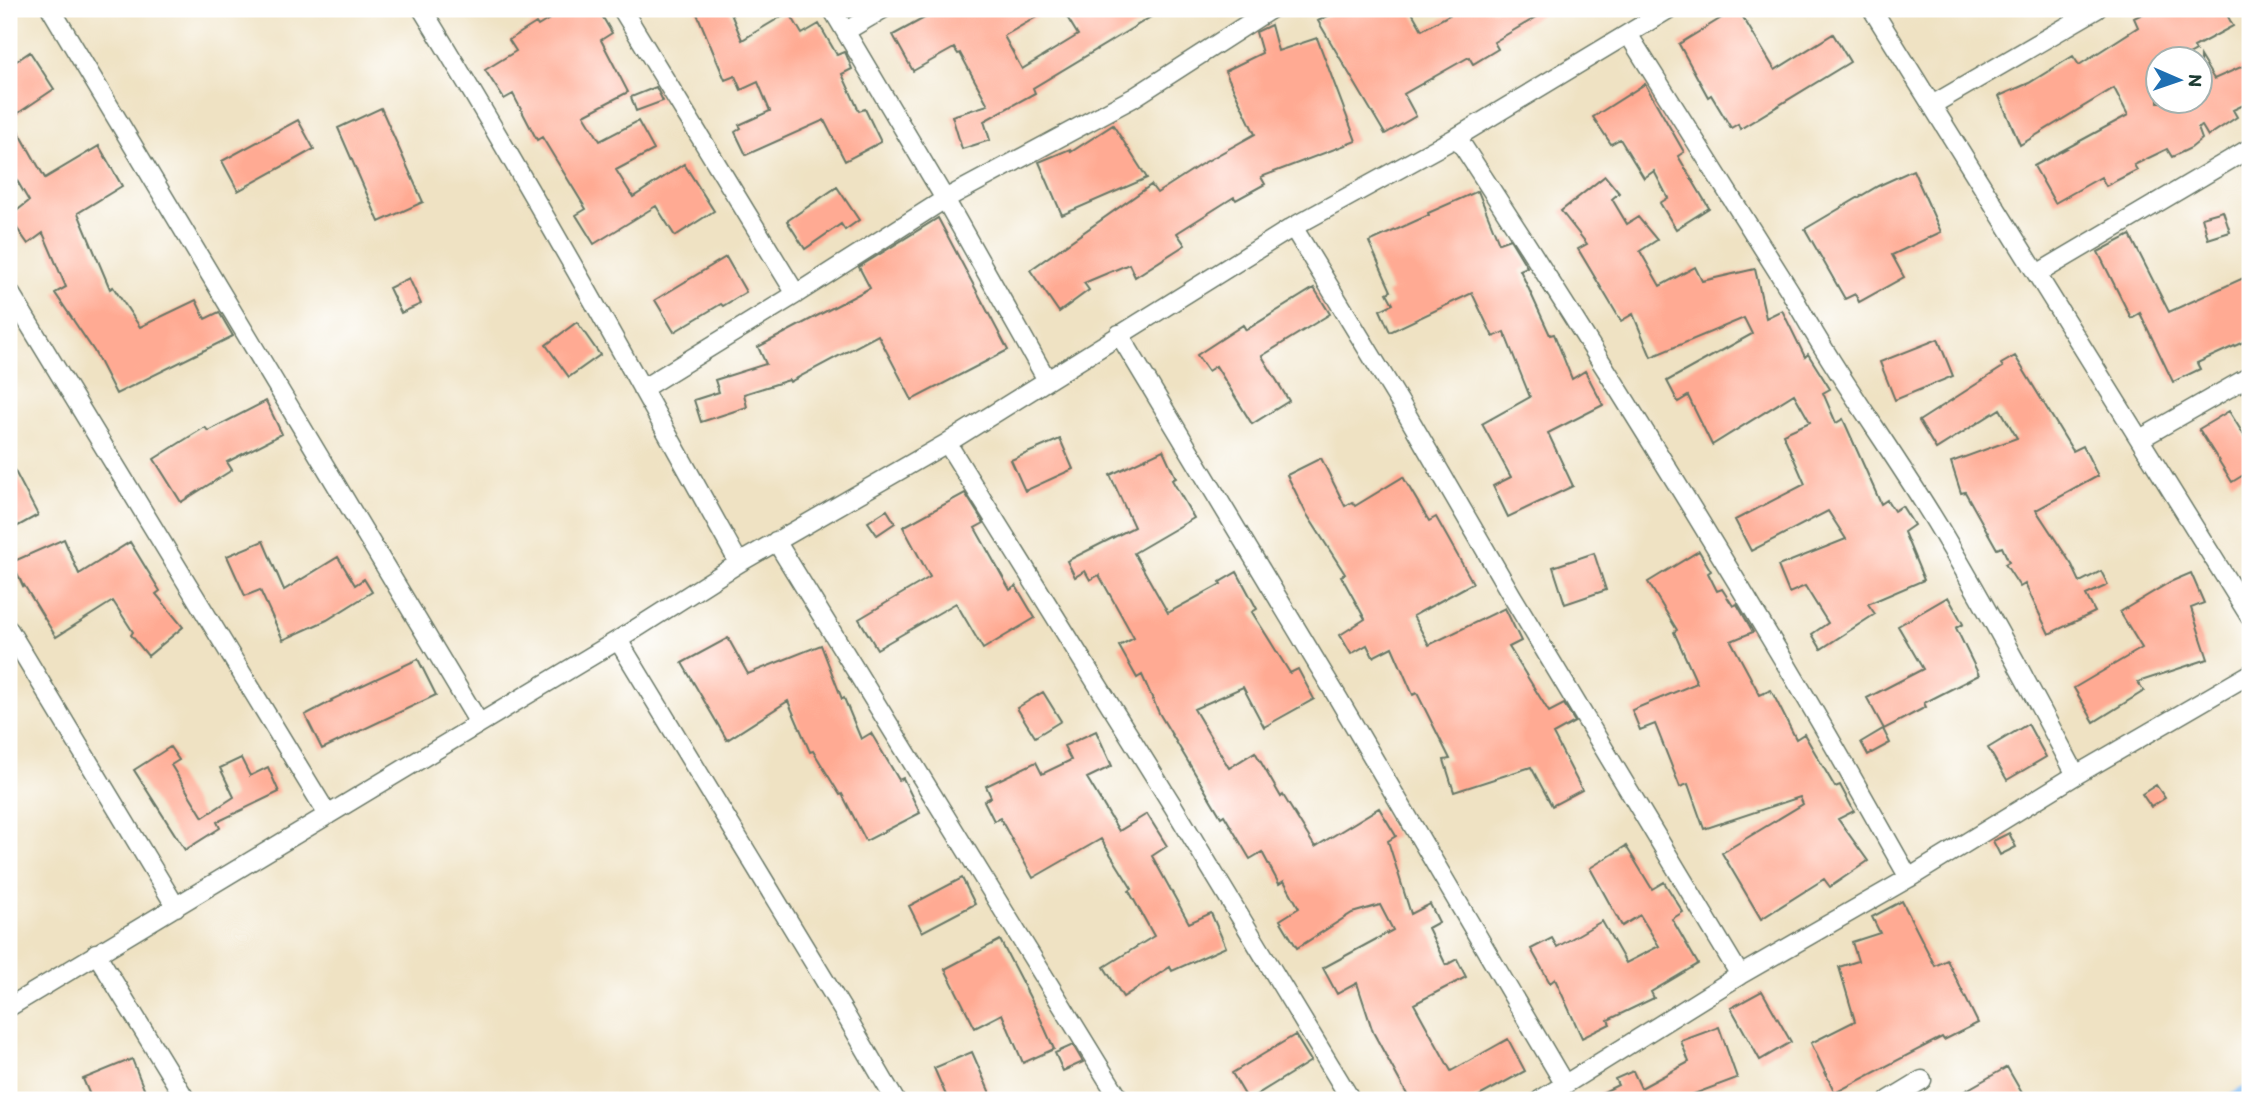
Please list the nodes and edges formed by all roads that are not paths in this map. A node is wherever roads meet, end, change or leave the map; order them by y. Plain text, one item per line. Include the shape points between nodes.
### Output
1 (51, 9) edge
2 (422, 9) edge
3 (622, 9) edge
4 (832, 9) edge
5 (883, 9) edge
6 (1271, 9) edge
7 (1669, 9) edge
8 (1872, 9) edge
9 (2097, 9) edge
10 (846, 31) junction
11 (1628, 34) junction
12 (1931, 105) junction
13 (1457, 137) junction
14 (2250, 148) edge
15 (945, 199) junction
16 (1293, 227) junction
17 (2037, 274) junction
18 (9, 291) edge
19 (796, 294) junction
20 (1119, 334) junction
21 (2250, 376) edge
22 (1047, 380) junction
23 (642, 389) junction
24 (2140, 439) junction
25 (947, 443) junction
26 (776, 541) junction
27 (739, 563) junction
28 (2248, 607) edge
29 (9, 630) edge
30 (618, 640) junction
31 (2250, 674) edge
32 (479, 723) junction
33 (2076, 775) junction
34 (328, 815) junction
35 (1909, 878) junction
36 (176, 907) junction
37 (96, 953) junction
38 (1740, 975) junction
39 (9, 1007) edge
40 (1922, 1080) dead end
41 (1565, 1085) junction
42 (186, 1100) edge
43 (895, 1100) edge
44 (1120, 1100) edge
45 (1351, 1100) edge
46 (1540, 1100) edge
47 (1889, 1100) edge

1 - 32 street
2 - 23 street
3 - 19 street
4 - 10 street
5 - 10 street
6 - 15 street via 1133,98
7 - 11 street
8 - 12 street
9 - 12 street
10 - 15 street
11 - 13 street
11 - 33 street via 1939,528
12 - 17 street
13 - 16 street
13 - 35 street via 1677,484
14 - 17 street
15 - 19 street
15 - 22 street
16 - 20 street
16 - 38 street
17 - 24 street
18 - 34 street
19 - 23 street
20 - 22 street
20 - 41 street
21 - 24 street
22 - 25 street
23 - 27 street
24 - 28 street
25 - 26 street
25 - 45 street
26 - 27 street
26 - 44 street
27 - 30 street
29 - 36 street
30 - 32 street
30 - 43 street
31 - 33 street
32 - 34 street
33 - 35 street
34 - 36 street
35 - 38 street
36 - 37 street
37 - 39 street
37 - 42 street
38 - 41 street
40 - 47 street
41 - 46 street

